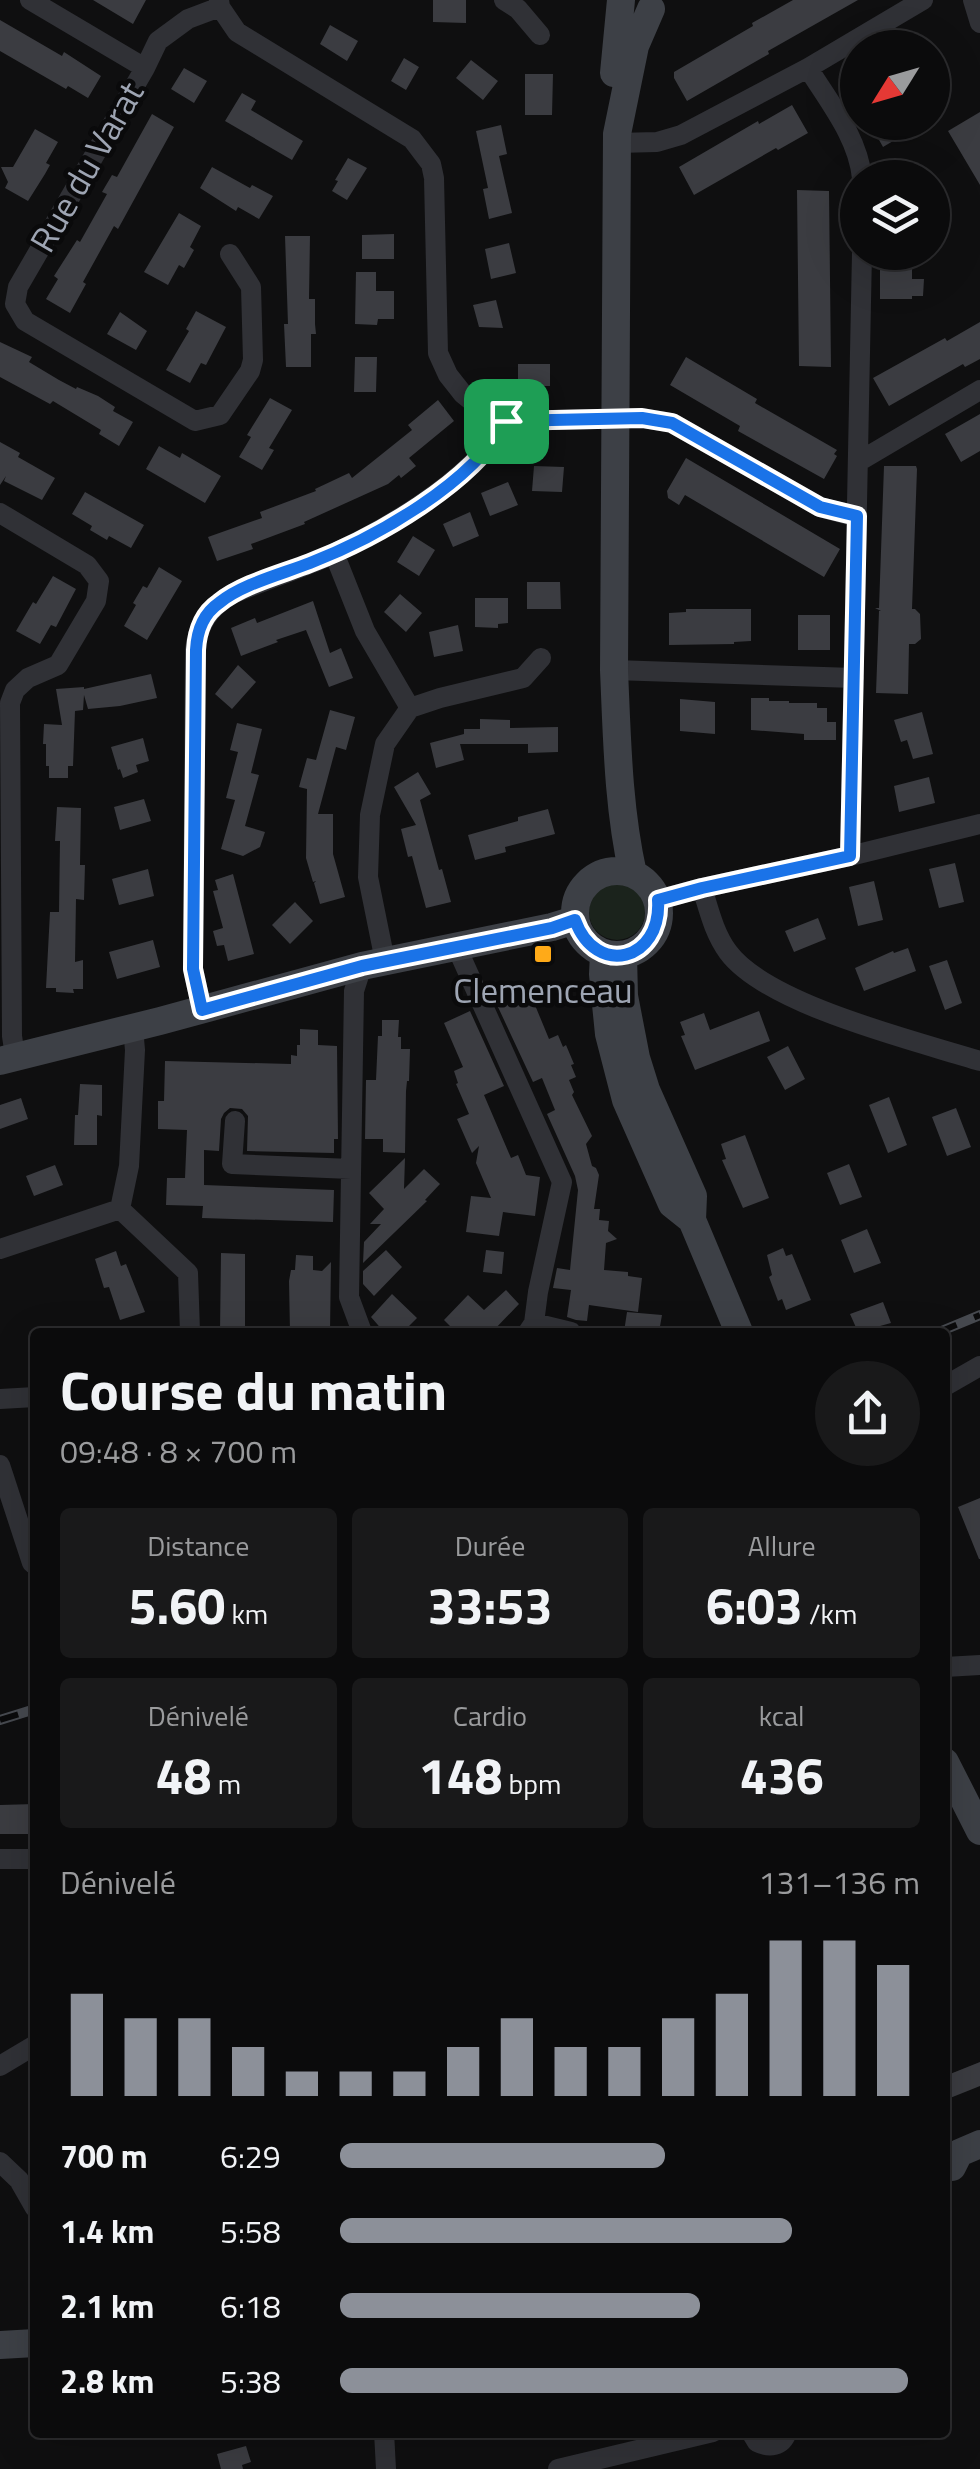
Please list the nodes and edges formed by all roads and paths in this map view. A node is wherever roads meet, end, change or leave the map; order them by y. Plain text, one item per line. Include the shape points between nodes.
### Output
1 (30, 0) edge
2 (504, 0) edge
3 (923, 0) edge
4 (972, 0) edge
5 (643, 2) edge
6 (220, 4) edge
7 (980, 23) edge
8 (540, 36) dead end
9 (145, 68) junction
10 (808, 68) junction
11 (617, 139) junction
12 (859, 160) edge
13 (230, 254) dead end
14 (862, 270) edge
15 (980, 390) edge
16 (616, 420) junction
17 (506, 421) junction
18 (858, 462) junction
19 (0, 513) edge
20 (857, 516) junction
21 (334, 553) junction
22 (542, 658) dead end
23 (614, 670) junction
24 (854, 678) junction
25 (410, 708) junction
26 (616, 739) junction
27 (980, 824) edge
28 (850, 856) junction
29 (633, 874) junction
30 (596, 876) junction
31 (702, 888) junction
32 (658, 900) junction
33 (575, 920) junction
34 (457, 948) junction
35 (614, 954) junction
36 (374, 964) junction
37 (202, 1010) junction
38 (133, 1028) junction
39 (7, 1059) edge
40 (980, 1061) edge
41 (235, 1122) dead end
42 (351, 1169) junction
43 (120, 1209) junction
44 (0, 1249) edge
45 (190, 1328) edge
46 (361, 1328) edge
47 (531, 1328) edge
48 (736, 1328) edge
49 (980, 1366) edge
50 (950, 1383) edge
51 (30, 1398) edge
52 (0, 1399) edge
53 (0, 1464) edge
54 (30, 1557) edge
55 (980, 1665) edge
56 (950, 1668) edge
57 (950, 1772) edge
58 (980, 1831) edge
59 (0, 1859) edge
60 (30, 1859) edge
61 (30, 2048) edge
62 (0, 2066) edge
63 (980, 2144) edge
64 (0, 2162) edge
65 (959, 2167) edge
66 (30, 2199) edge
67 (30, 2343) edge
68 (2, 2344) edge
69 (384, 2438) edge
70 (687, 2438) edge
71 (755, 2438) edge
72 (784, 2438) edge
73 (386, 2469) edge
74 (558, 2469) edge

1 - 9 street
2 - 8 street
3 - 10 street
4 - 7 street
5 - 11 street via 612,88
6 - 9 street, Rue du Varat via 158,41
6 - 17 street via 237,32 423,151 434,178 438,353 464,394
9 - 13 street, Rue du Varat via 18,287 15,304 25,321 195,421 220,415 253,360 251,286
10 - 11 street via 681,135 657,142
10 - 12 street
11 - 16 street
14 - 18 street
15 - 18 street
16 - 17 street
16 - 20 street via 672,423 820,507
16 - 23 street
17 - 21 street via 477,461 437,493
18 - 20 street
19 - 39 street via 86,566 99,581 96,600 58,666 28,678 10,703
20 - 24 street
21 - 25 street via 364,631
21 - 37 street via 230,595 208,613 197,636 193,969
22 - 25 street via 523,678
23 - 24 street
23 - 26 street
24 - 28 street
25 - 36 street via 385,744 370,815
26 - 29 street
26 - 30 street
27 - 28 street
28 - 31 street
29 - 30 street
29 - 32 street
30 - 33 street via 578,894
31 - 32 street
31 - 40 street via 714,930 755,977 823,1012
32 - 35 street via 653,935 640,948
33 - 34 street
33 - 35 street via 590,946
34 - 36 street
34 - 47 street via 562,1182
35 - 48 street via 646,1090 692,1196 692,1220
36 - 37 street
36 - 42 street via 354,991
37 - 38 street
38 - 39 street
38 - 43 street via 129,1166
41 - 42 street via 232,1164
42 - 46 street via 350,1297
43 - 44 street
43 - 45 street via 188,1273
49 - 50 street
51 - 52 street
53 - 54 street
55 - 56 street
57 - 58 street
59 - 60 street
61 - 62 street
63 - 65 street via 960,2153
64 - 66 street
67 - 68 street
69 - 73 street
70 - 74 street
71 - 72 street via 764,2446

